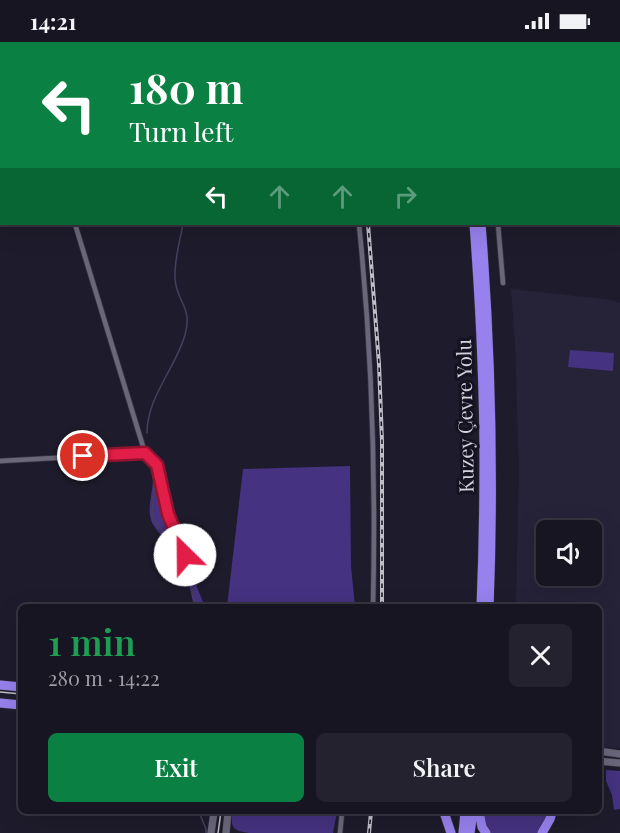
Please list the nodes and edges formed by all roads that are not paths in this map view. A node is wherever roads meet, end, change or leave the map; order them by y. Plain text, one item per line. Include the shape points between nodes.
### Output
1 (75, 225) edge
2 (359, 225) edge
3 (474, 225) edge
4 (481, 225) edge
5 (498, 225) edge
6 (503, 282) dead end
7 (145, 453) junction
8 (0, 460) edge
9 (195, 577) dead end
10 (373, 604) edge
11 (479, 604) edge
12 (489, 604) edge
13 (0, 685) edge
14 (18, 687) edge
15 (0, 703) edge
16 (18, 705) edge
17 (602, 752) edge
18 (620, 754) edge
19 (602, 761) edge
20 (620, 763) edge
21 (214, 814) edge
22 (228, 814) edge
23 (342, 814) edge
24 (445, 814) edge
25 (465, 814) edge
26 (473, 814) edge
27 (479, 814) edge
28 (551, 814) edge
29 (211, 833) edge
30 (226, 833) edge
31 (340, 833) edge
32 (451, 833) edge
33 (463, 833) edge
34 (470, 833) edge
35 (486, 833) edge
36 (542, 833) edge

1 - 7 street
2 - 10 street via 373,429
3 - 11 highway, Kuzey Çevre Yolu via 483,366
4 - 12 highway, Kuzey Çevre Yolu via 490,407
5 - 6 street
7 - 8 street
7 - 9 street via 157,465 168,514
13 - 14 highway
15 - 16 highway
17 - 18 street
19 - 20 street
21 - 29 street
22 - 30 street
23 - 31 street
24 - 32 highway
25 - 33 highway
26 - 34 highway
27 - 35 highway
28 - 36 highway

